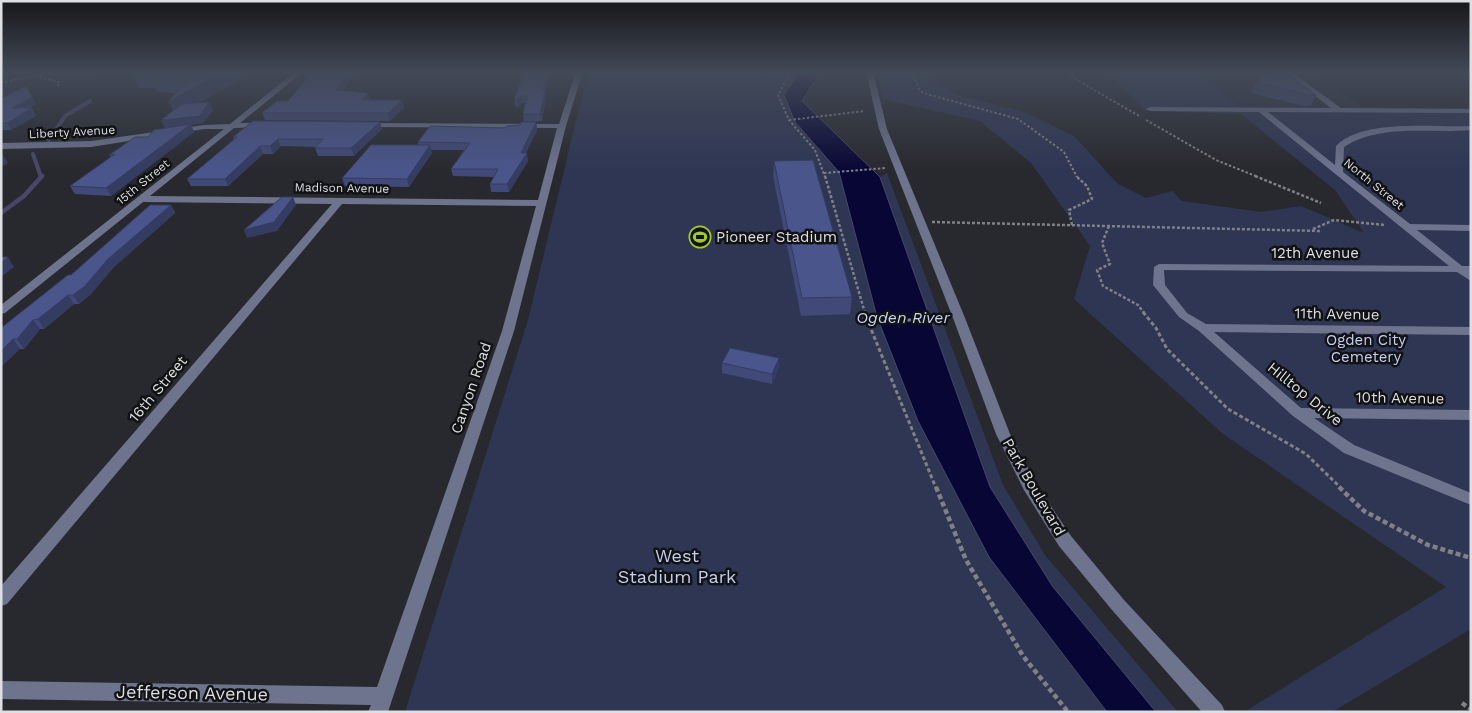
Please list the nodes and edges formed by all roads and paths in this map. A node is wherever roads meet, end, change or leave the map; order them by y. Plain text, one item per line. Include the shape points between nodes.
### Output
1 (259, 104) edge
2 (569, 104) edge
3 (782, 104) edge
4 (876, 104) edge
5 (962, 104) edge
6 (1119, 104) edge
7 (1331, 104) edge
8 (1150, 109) dead end
9 (1261, 110) junction
10 (1339, 110) junction
11 (1367, 110) junction
12 (865, 111) dead end
13 (1451, 111) junction
14 (1471, 111) edge
15 (789, 120) junction
16 (1471, 123) edge
17 (234, 124) junction
18 (270, 124) edge
19 (360, 125) edge
20 (562, 126) junction
21 (1393, 128) junction
22 (1471, 128) edge
23 (1, 146) edge
24 (892, 167) junction
25 (1339, 172) junction
26 (824, 173) junction
27 (142, 199) junction
28 (340, 201) junction
29 (542, 203) junction
30 (1321, 203) dead end
31 (920, 221) junction
32 (1072, 225) junction
33 (1108, 226) junction
34 (1407, 227) junction
35 (1471, 228) edge
36 (1310, 231) junction
37 (1322, 231) dead end
38 (1159, 267) joint
39 (1459, 268) junction
40 (1471, 269) edge
41 (1471, 278) edge
42 (1, 311) edge
43 (946, 319) dead end
44 (867, 321) junction
45 (1203, 328) junction
46 (1471, 331) edge
47 (1298, 413) junction
48 (1471, 415) edge
49 (1471, 499) edge
50 (1471, 558) edge
51 (1, 598) edge
52 (1, 690) edge
53 (1462, 703) dead end
54 (381, 704) edge
55 (1471, 709) edge
56 (1068, 712) edge
57 (1215, 712) edge

1 - 17 street, 15th Street
2 - 20 street, Canyon Road
3 - 15 path
4 - 24 street, Park Boulevard
5 - 32 path via 1018,119 1064,152 1092,199 1069,210
6 - 30 path via 1216,160
7 - 10 street
8 - 9 street
9 - 10 street
9 - 25 street, North Street
10 - 11 street
11 - 13 street
11 - 21 street
12 - 15 path
13 - 14 street
13 - 16 street
15 - 26 path via 815,150
17 - 18 street, Liberty Avenue
17 - 23 street, Liberty Avenue via 92,144
17 - 27 street, 15th Street
19 - 20 street
20 - 29 street, Canyon Road
21 - 22 street
21 - 25 street via 1354,137 1340,146
24 - 26 path
24 - 31 street, Park Boulevard
25 - 34 street, North Street
26 - 44 path
27 - 28 street, Madison Avenue
27 - 42 street, 15th Street
28 - 29 street, Madison Avenue
28 - 51 street, 16th Street
29 - 54 street, Canyon Road via 508,331
31 - 32 path
31 - 57 street, Park Boulevard via 1003,434 1032,490 1065,541 1106,591
32 - 33 path
33 - 36 path
33 - 50 path via 1102,243 1110,264 1097,270 1103,286 1138,305 1167,349 1228,409 1306,454 1364,511 1428,545
34 - 35 street
34 - 36 path via 1334,220
34 - 39 street, North Street
36 - 37 path
38 - 39 street, 12th Avenue
38 - 45 street, Hilltop Drive via 1159,285 1183,316
39 - 40 street, 12th Avenue
39 - 41 street, North Street
43 - 44 path
44 - 56 path via 966,560 1023,656
45 - 46 street, 11th Avenue
45 - 47 street, Hilltop Drive
47 - 48 street, 10th Avenue
47 - 49 street, Hilltop Drive via 1349,449
52 - 54 street, Jefferson Avenue
53 - 55 path

